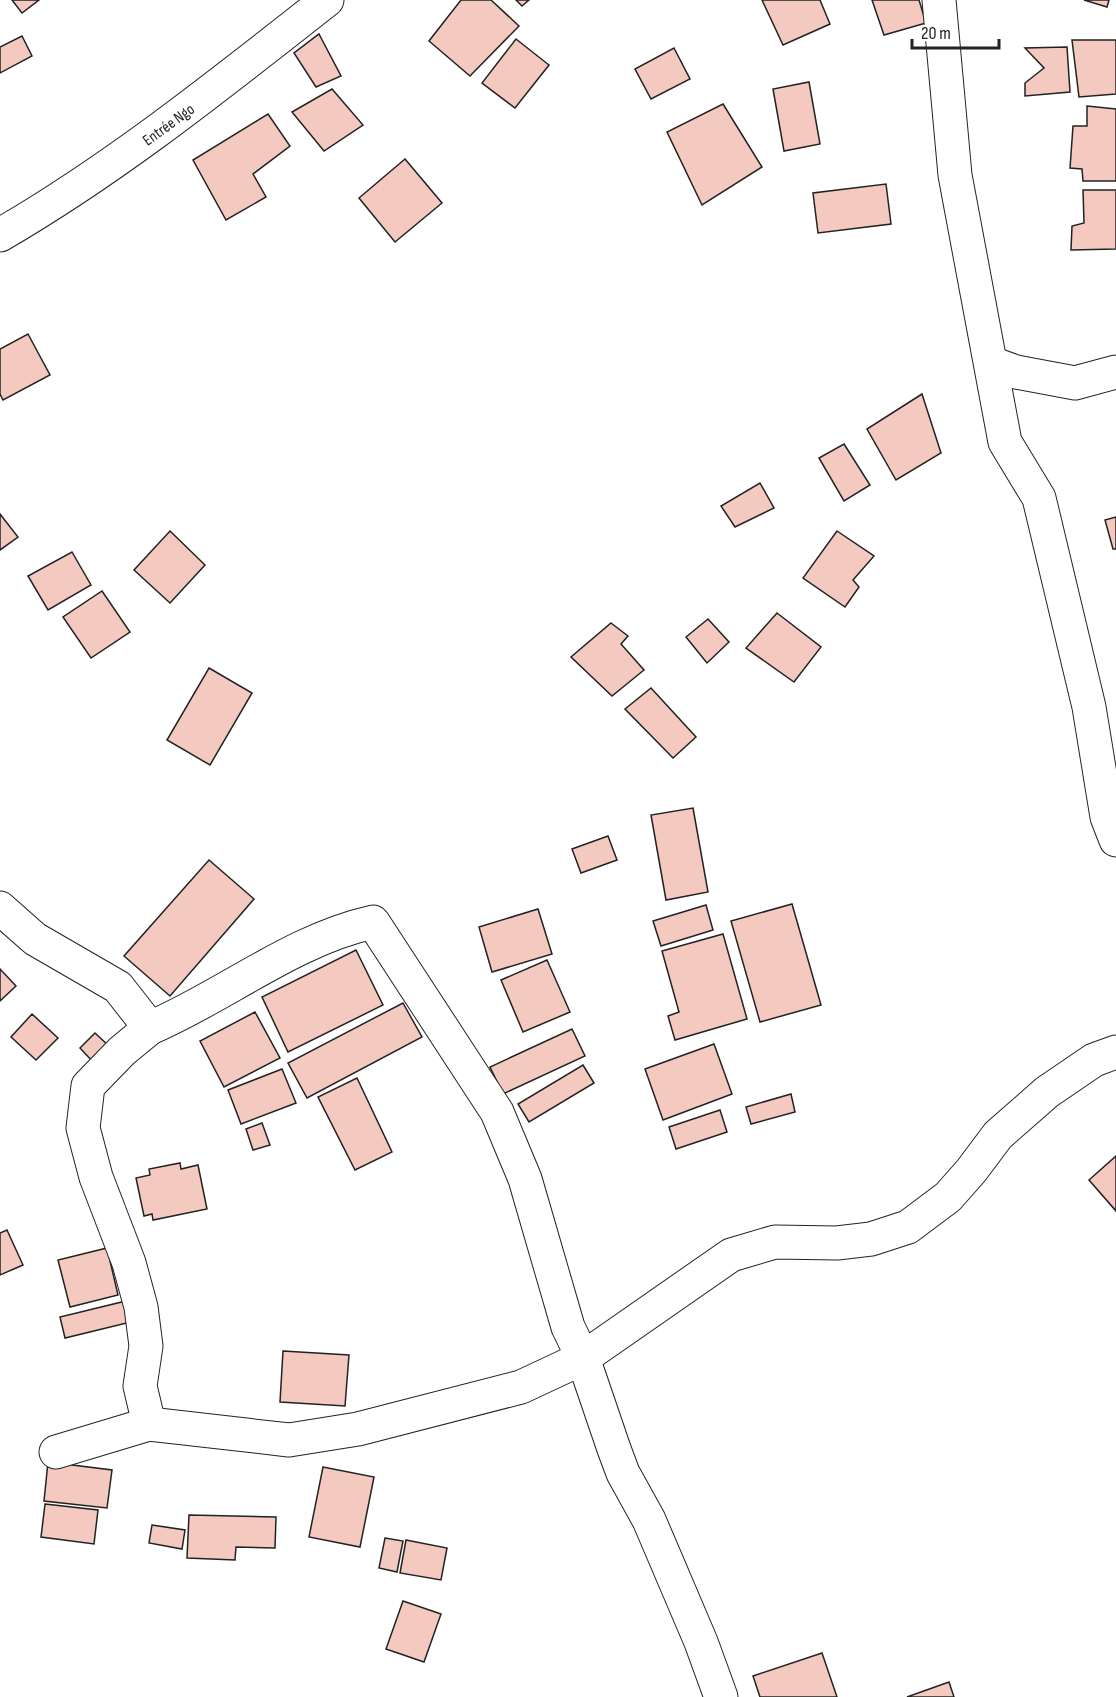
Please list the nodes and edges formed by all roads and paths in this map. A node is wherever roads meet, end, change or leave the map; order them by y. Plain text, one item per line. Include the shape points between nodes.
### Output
1 (327, 0) edge
2 (939, 0) edge
3 (0, 235) edge
4 (991, 363) junction
5 (1116, 372) edge
6 (1116, 840) edge
7 (0, 908) edge
8 (150, 1028) junction
9 (1116, 1052) edge
10 (583, 1358) junction
11 (149, 1424) junction
12 (56, 1452) dead end
13 (721, 1697) edge

1 - 3 street, Entrée Ngo via 174,121
2 - 4 street via 955,175
4 - 5 street via 1075,383
4 - 6 street via 1005,442 1039,498 1048,530 1089,707 1107,818
7 - 8 street via 35,939 117,987
8 - 10 street via 274,962 347,928 373,922 496,1112 525,1179 568,1327
8 - 11 street via 88,1086 83,1128 141,1307 146,1347 140,1386
9 - 10 street via 1094,1060 1047,1092 998,1135 948,1197 908,1227 871,1239 775,1242 731,1255
10 - 11 street via 521,1387 358,1429 289,1440
10 - 13 street via 623,1473 649,1520
11 - 12 street

